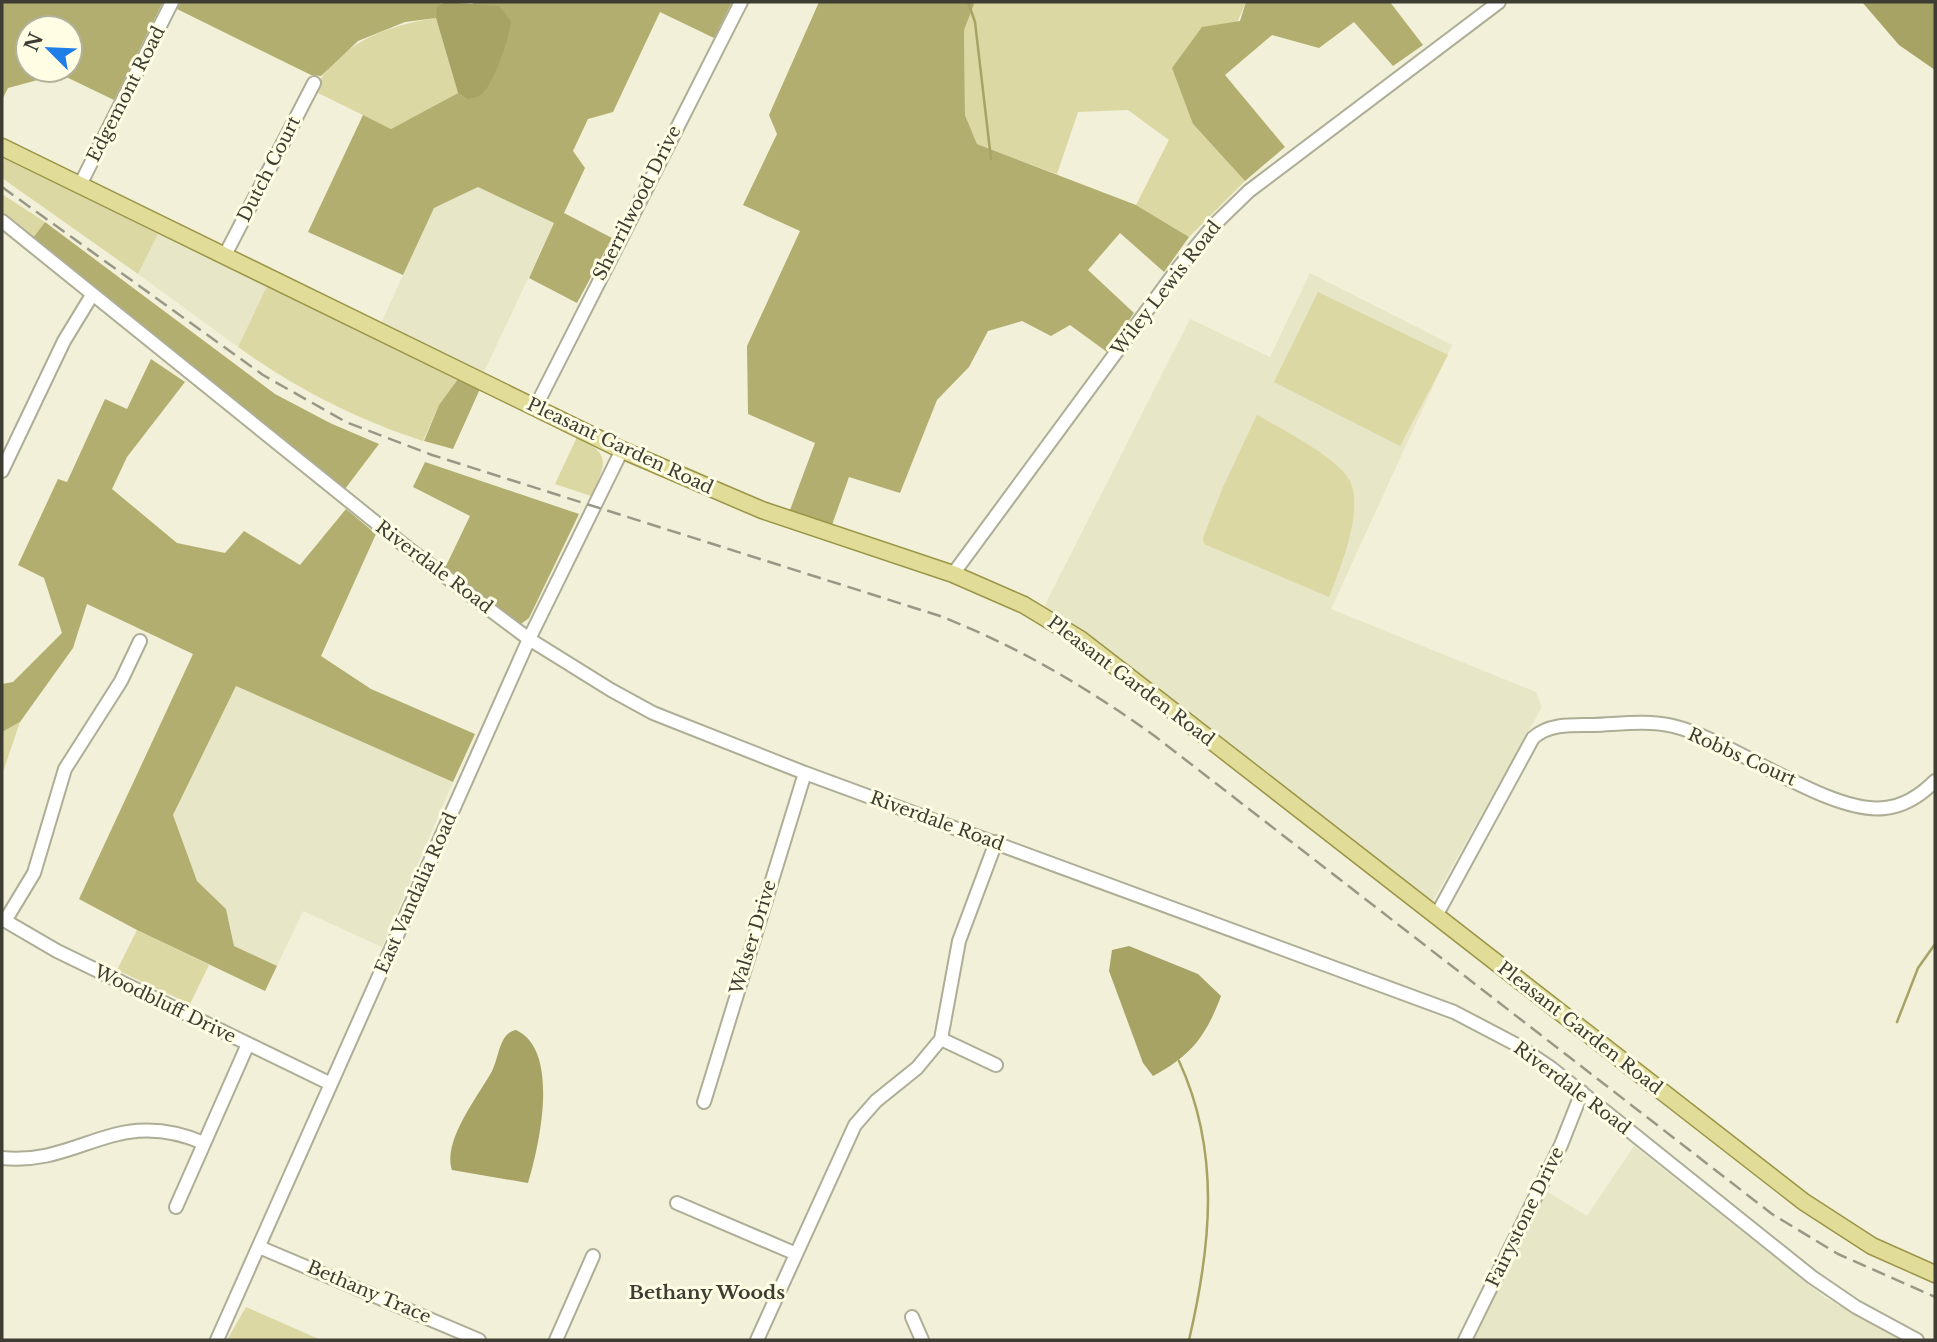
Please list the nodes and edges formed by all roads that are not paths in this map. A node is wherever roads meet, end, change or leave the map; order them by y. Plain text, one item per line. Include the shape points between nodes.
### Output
1 (172, 2) edge
2 (741, 2) edge
3 (1499, 2) edge
4 (314, 83) dead end
5 (2, 147) edge
6 (80, 185) junction
7 (2, 221) edge
8 (225, 255) junction
9 (92, 295) junction
10 (536, 406) junction
11 (622, 450) junction
12 (2, 471) edge
13 (953, 574) junction
14 (529, 639) junction
15 (140, 641) dead end
16 (805, 773) junction
17 (1935, 781) edge
18 (996, 842) junction
19 (1436, 916) junction
20 (4, 920) edge
21 (941, 1039) junction
22 (248, 1044) junction
23 (996, 1065) dead end
24 (331, 1084) junction
25 (1583, 1092) junction
26 (704, 1102) dead end
27 (204, 1143) junction
28 (2, 1158) edge
29 (677, 1203) dead end
30 (176, 1207) dead end
31 (259, 1247) junction
32 (794, 1253) junction
33 (593, 1256) dead end
34 (1935, 1274) edge
35 (912, 1317) dead end
36 (217, 1340) edge
37 (479, 1340) edge
38 (556, 1340) edge
39 (757, 1340) edge
40 (922, 1340) edge
41 (1465, 1340) edge
42 (1917, 1340) edge

1 - 6 street, Edgemont Road
2 - 10 street, Sherrilwood Drive
3 - 13 street, Wiley Lewis Road via 1249,191 1213,226
4 - 8 street, Dutch Court
5 - 6 main road, Pleasant Garden Road
6 - 8 main road, Pleasant Garden Road
7 - 9 street, Riverdale Road
8 - 10 main road, Pleasant Garden Road
9 - 12 street via 64,341
9 - 14 street, Riverdale Road via 410,550
10 - 11 main road, Pleasant Garden Road
11 - 13 main road, Pleasant Garden Road via 762,510
11 - 14 street, East Vandalia Road
13 - 19 main road, Pleasant Garden Road via 1024,605 1080,639
14 - 16 street, Riverdale Road via 653,713
14 - 24 street, East Vandalia Road
15 - 20 street via 121,681 65,769 34,873
16 - 18 street, Riverdale Road
16 - 26 street, Walser Drive
17 - 19 street, Robbs Court via 1917,798 1897,806 1860,806 1816,791 1674,726 1635,723 1551,728 1533,738
18 - 21 street via 959,941
18 - 25 street, Riverdale Road via 1454,1012 1517,1045
19 - 34 main road, Pleasant Garden Road via 1804,1202 1872,1246
20 - 22 street, Woodbluff Drive via 57,951
21 - 23 street
21 - 32 street via 917,1068 855,1125
22 - 24 street, Woodbluff Drive
22 - 27 street
24 - 31 street, East Vandalia Road
25 - 41 street, Fairystone Drive
25 - 42 street, Riverdale Road via 1812,1277
27 - 28 street via 163,1131 132,1130 45,1157
27 - 30 street
29 - 32 street
31 - 36 street, East Vandalia Road
31 - 37 street, Bethany Trace
32 - 39 street
33 - 38 street
35 - 40 street

